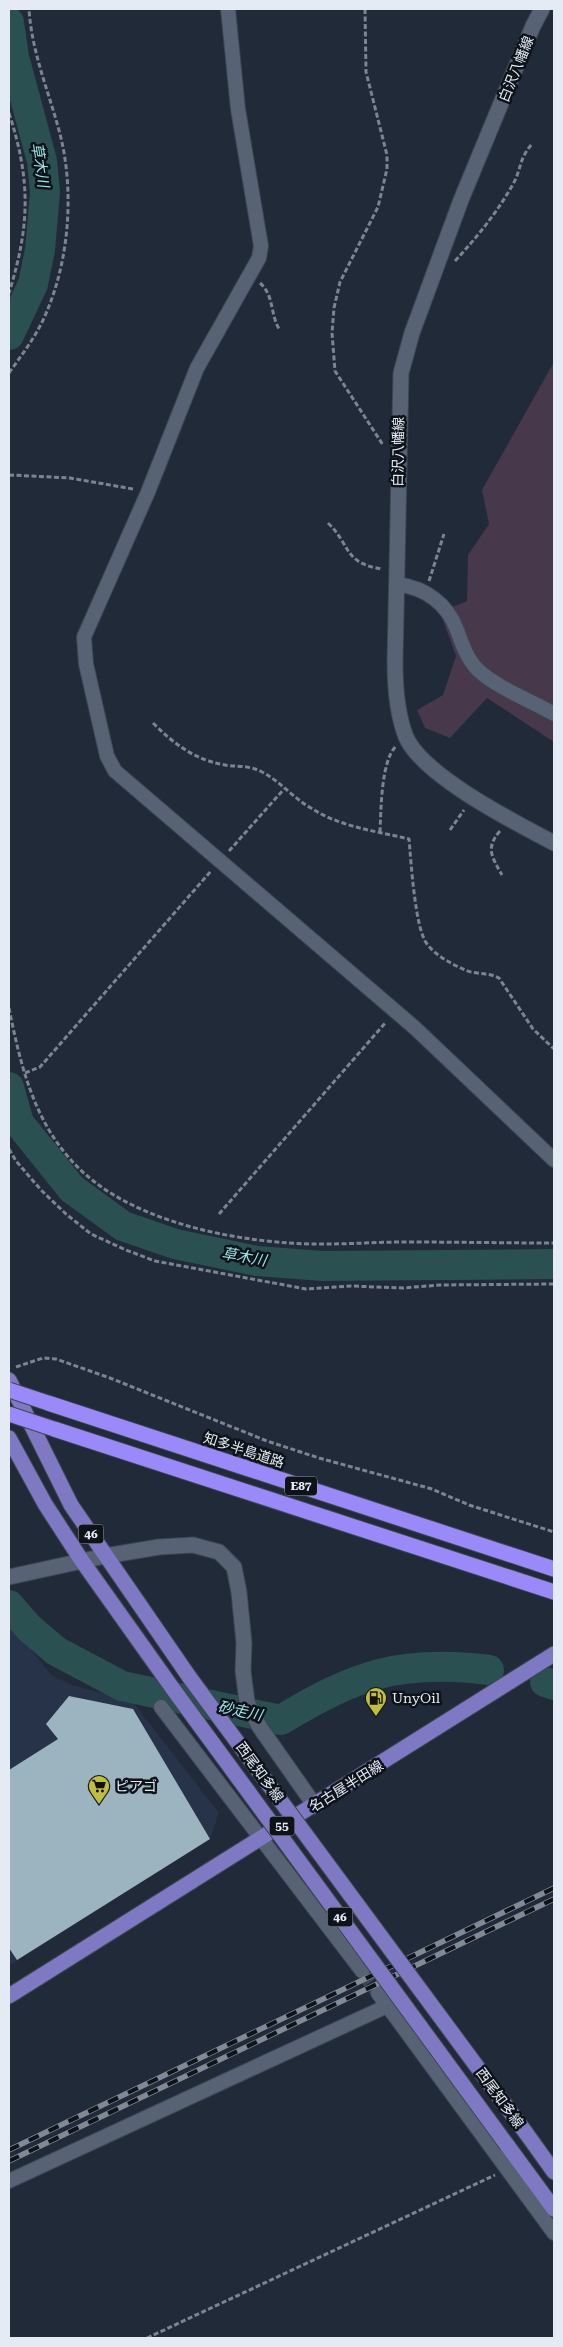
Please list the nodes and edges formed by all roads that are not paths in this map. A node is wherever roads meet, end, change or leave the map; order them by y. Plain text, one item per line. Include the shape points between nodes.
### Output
1 (228, 9) edge
2 (542, 9) edge
3 (397, 577) junction
4 (554, 714) edge
5 (554, 844) edge
6 (554, 1160) edge
7 (9, 1380) edge
8 (9, 1390) edge
9 (9, 1414) edge
10 (9, 1438) edge
11 (105, 1556) junction
12 (82, 1561) junction
13 (554, 1569) edge
14 (9, 1577) edge
15 (554, 1592) edge
16 (554, 1654) edge
17 (161, 1707) dead end
18 (315, 1806) junction
19 (261, 1839) junction
20 (362, 1972) tunnel mouth
21 (378, 1993) tunnel mouth
22 (9, 1996) edge
23 (387, 2006) junction
24 (554, 2172) edge
25 (9, 2181) edge
26 (554, 2209) edge
27 (554, 2234) edge

1 - 6 street via 238,108 261,246 259,258 197,368 148,492 84,637 86,664 107,756 115,771 415,1028
2 - 3 main road, 白沢八幡線 via 461,200 412,333 401,373
3 - 4 street via 436,599 449,611 465,652 478,670
3 - 5 main road, 白沢八幡線 via 396,687 407,739 423,761 473,797
7 - 11 main road, 西尾知多線 / 46 via 71,1505
8 - 13 highway, 知多半島道路 / E87, bridge
9 - 15 highway, E87, bridge
10 - 12 main road, 西尾知多線 / 46 via 44,1504
11 - 12 main road
11 - 18 main road via 193,1545 219,1552 234,1567 244,1643 246,1702
11 - 24 main road, 西尾知多線 / 46, bridge via 190,1678
12 - 14 main road
12 - 26 main road, 西尾知多線 / 46, bridge
16 - 18 main road, 名古屋半田線 / 55
17 - 19 street
18 - 19 main road, 名古屋半田線 / 55
19 - 20 street
19 - 22 main road, 名古屋半田線 / 55
21 - 23 street
23 - 25 street
23 - 27 street

